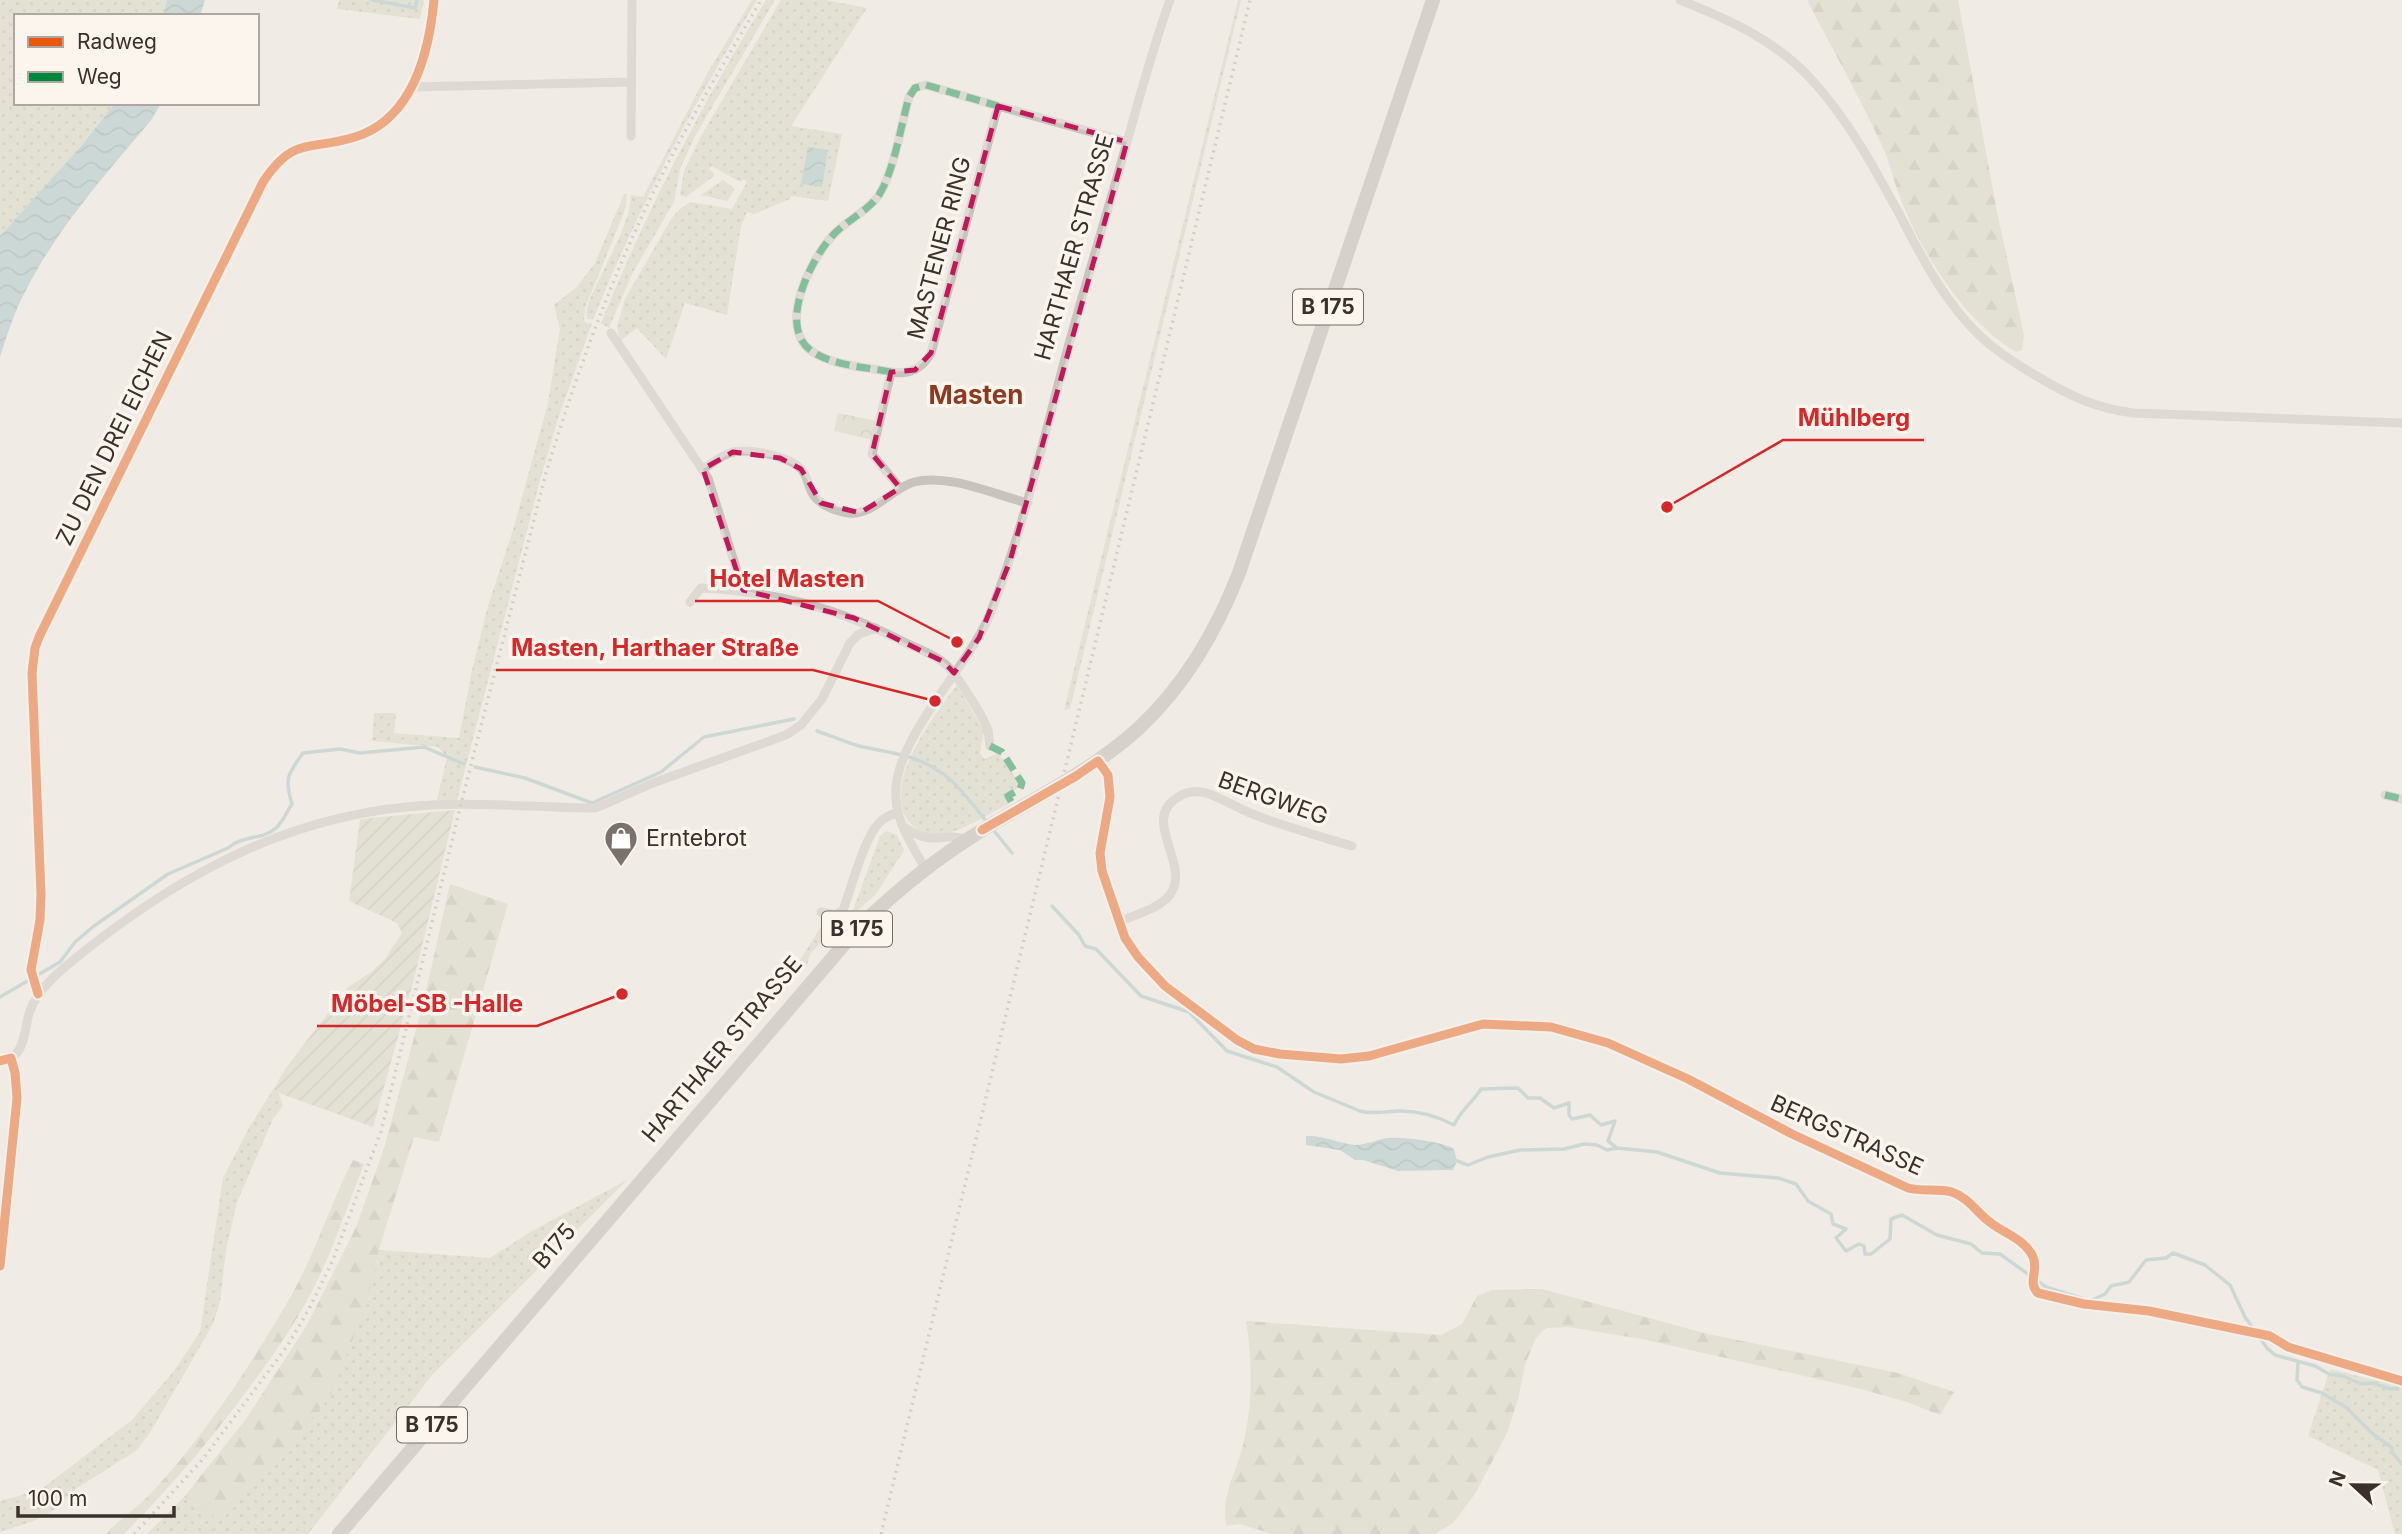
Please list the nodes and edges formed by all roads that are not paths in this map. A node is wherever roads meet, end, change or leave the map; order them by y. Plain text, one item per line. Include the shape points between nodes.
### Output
1 (434, 0) edge
2 (632, 0) edge
3 (1170, 0) edge
4 (1434, 0) edge
5 (1680, 0) edge
6 (631, 82) junction
7 (412, 87) junction
8 (998, 106) junction
9 (631, 136) dead end
10 (1127, 142) junction
11 (611, 333) dead end
12 (891, 372) junction
13 (2402, 423) edge
14 (703, 469) junction
15 (900, 488) junction
16 (1028, 503) junction
17 (743, 590) junction
18 (690, 602) dead end
19 (876, 628) junction
20 (954, 673) junction
21 (990, 746) dead end
22 (1098, 761) junction
23 (2385, 795) dead end
24 (2402, 799) edge
25 (898, 812) junction
26 (903, 825) junction
27 (968, 840) junction
28 (1352, 846) dead end
29 (925, 868) junction
30 (821, 912) dead end
31 (1119, 922) junction
32 (38, 994) junction
33 (5, 1060) edge
34 (619, 1206) joint
35 (0, 1266) edge
36 (2400, 1380) edge
37 (339, 1534) edge

1 - 7 street, ZU DEN DREI EICHEN via 429,42
2 - 6 street
3 - 10 street, HARTHAER STRASSE
4 - 22 main road, B 175 via 1220,617 1177,687
5 - 13 street via 1752,32 1808,76 1844,121 1944,293 1980,336 2027,371 2108,410
6 - 7 street
6 - 9 street
7 - 32 street, ZU DEN DREI EICHEN via 396,110 369,132 299,148 271,170 39,637 32,682 41,894 32,970
8 - 10 street, MASTENER RING
8 - 12 street, MASTENER RING via 931,353 915,370
8 - 12 street, MASTENER RING via 926,85 915,88 878,197 828,240 804,280 797,316 804,345 824,358
10 - 16 street, HARTHAER STRASSE
11 - 14 street
12 - 15 street via 872,454
14 - 15 street via 744,450 780,458 801,469 821,503 848,513 860,513
14 - 17 street
15 - 16 street via 913,482 943,480
16 - 20 street, HARTHAER STRASSE via 989,616
17 - 18 street via 701,588
17 - 19 street via 808,603
19 - 20 street via 944,662
19 - 32 street via 850,643 822,699 786,734 603,805 402,807 324,821 178,883 75,958
20 - 21 street via 988,730
20 - 25 street, HARTHAER STRASSE via 905,755 896,788
22 - 27 main road, HARTHAER STRASSE / B 175
22 - 31 street, BERGSTRASSE via 1108,775 1110,797 1100,853 1102,871
23 - 24 street
25 - 26 street, HARTHAER STRASSE
25 - 30 street via 878,823 843,910 835,915
26 - 27 street via 925,839 957,835
26 - 29 street, HARTHAER STRASSE
27 - 29 main road, HARTHAER STRASSE / B 175
28 - 31 street, BERGWEG via 1272,822 1208,794 1187,793 1171,803 1163,820 1176,871 1172,890 1157,905
29 - 34 main road, HARTHAER STRASSE / B 175 via 838,948
31 - 36 street, BERGSTRASSE via 1125,938 1153,975 1254,1049 1341,1059 1369,1056 1474,1025 1551,1027 1608,1043 1908,1188 1943,1190 1962,1197 1993,1225 2023,1243 2033,1256 2033,1289 2044,1296 2149,1311 2270,1336 2300,1350
32 - 33 street via 20,1049
33 - 35 street via 15,1073 17,1098
34 - 37 main road, B175 / B 175

